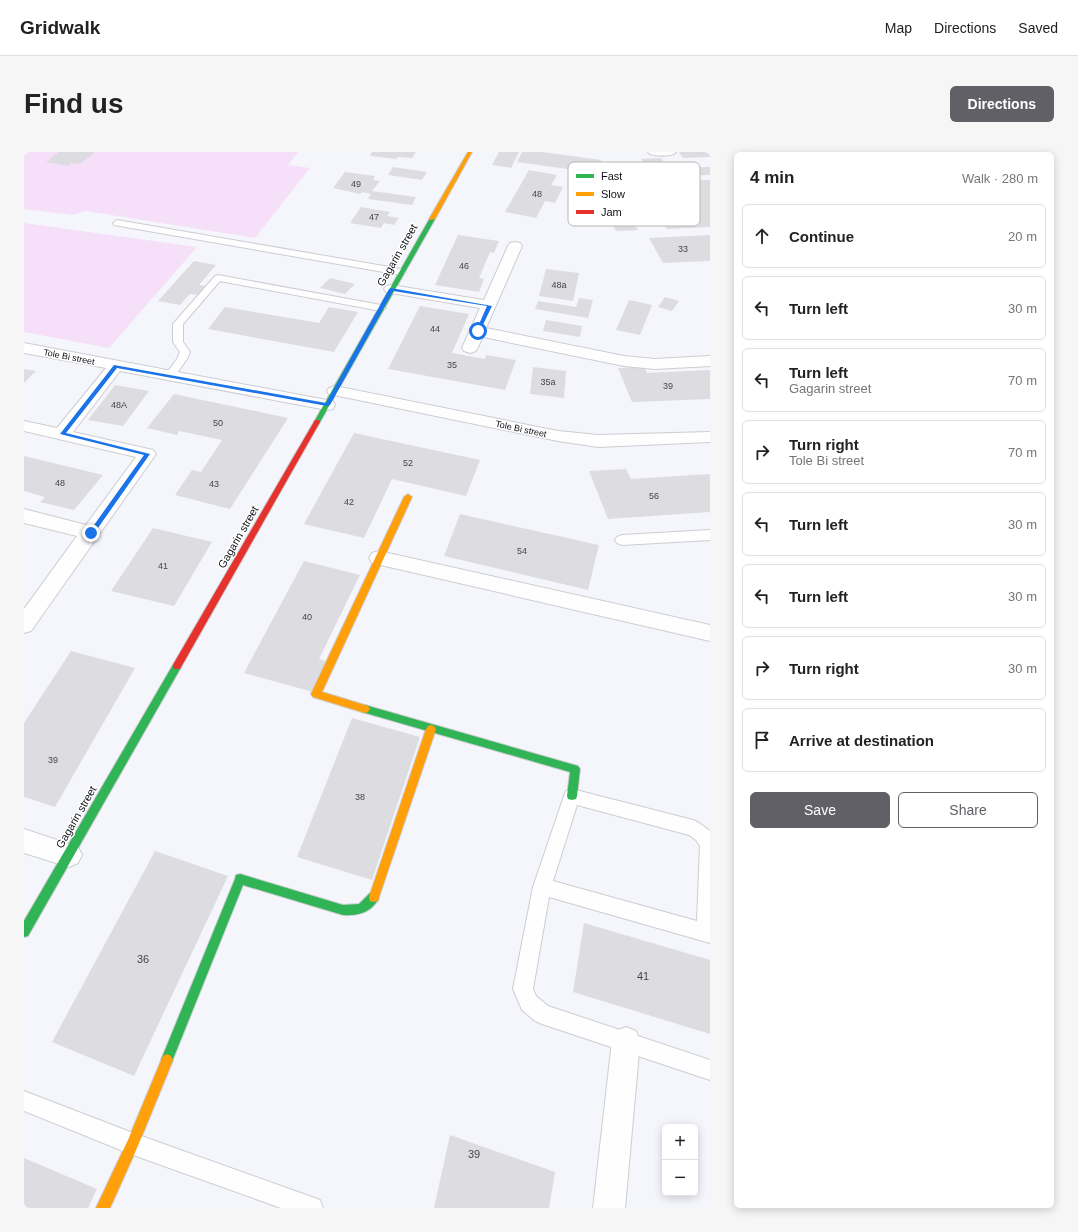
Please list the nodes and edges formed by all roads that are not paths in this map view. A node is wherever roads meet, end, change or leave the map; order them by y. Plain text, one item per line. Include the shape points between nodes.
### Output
1 (470, 152) edge
2 (654, 152) edge
3 (670, 152) edge
4 (117, 223) dead end
5 (515, 246) dead end
6 (401, 272) junction
7 (391, 289) junction
8 (490, 306) junction
9 (381, 308) junction
10 (478, 331) junction
11 (24, 348) edge
12 (470, 348) dead end
13 (710, 361) edge
14 (116, 366) junction
15 (170, 375) junction
16 (331, 398) junction
17 (24, 426) edge
18 (62, 434) junction
19 (710, 437) edge
20 (408, 497) dead end
21 (24, 516) edge
22 (91, 533) junction
23 (710, 535) edge
24 (622, 540) dead end
25 (378, 558) junction
26 (24, 625) edge
27 (710, 633) edge
28 (431, 729) junction
29 (572, 796) junction
30 (24, 841) edge
31 (69, 855) junction
32 (542, 887) junction
33 (24, 932) edge
34 (708, 934) edge
35 (626, 1041) junction
36 (710, 1070) edge
37 (24, 1101) edge
38 (133, 1144) junction
39 (103, 1208) edge
40 (312, 1208) edge
41 (609, 1208) edge

1 - 6 street, Gagarin street
2 - 3 street
4 - 6 lane
5 - 8 street
6 - 7 street, Gagarin street
7 - 8 street
7 - 9 street, Gagarin street
8 - 10 street
9 - 15 lane via 218,278 178,324 178,342 185,352
9 - 16 street, Gagarin street
10 - 12 street
10 - 13 street via 624,361 655,364
11 - 14 street, Tole Bi street
14 - 15 street, Tole Bi street
14 - 18 street
15 - 16 street, Tole Bi street
16 - 19 street, Tole Bi street via 598,441
16 - 31 street, Gagarin street
17 - 18 street
18 - 22 street via 147,454
20 - 25 street
21 - 22 street
22 - 26 street
23 - 24 lane
25 - 27 street
25 - 28 street via 316,694
28 - 29 street via 575,769
28 - 38 street via 370,904 357,912 343,910 240,879
29 - 32 lane
29 - 34 lane via 693,828 702,834 709,844
30 - 31 street
31 - 33 street, Gagarin street
32 - 34 lane
32 - 35 lane via 523,989 529,1003 542,1014
35 - 36 lane
35 - 41 street
37 - 38 lane
38 - 39 street
38 - 40 lane

